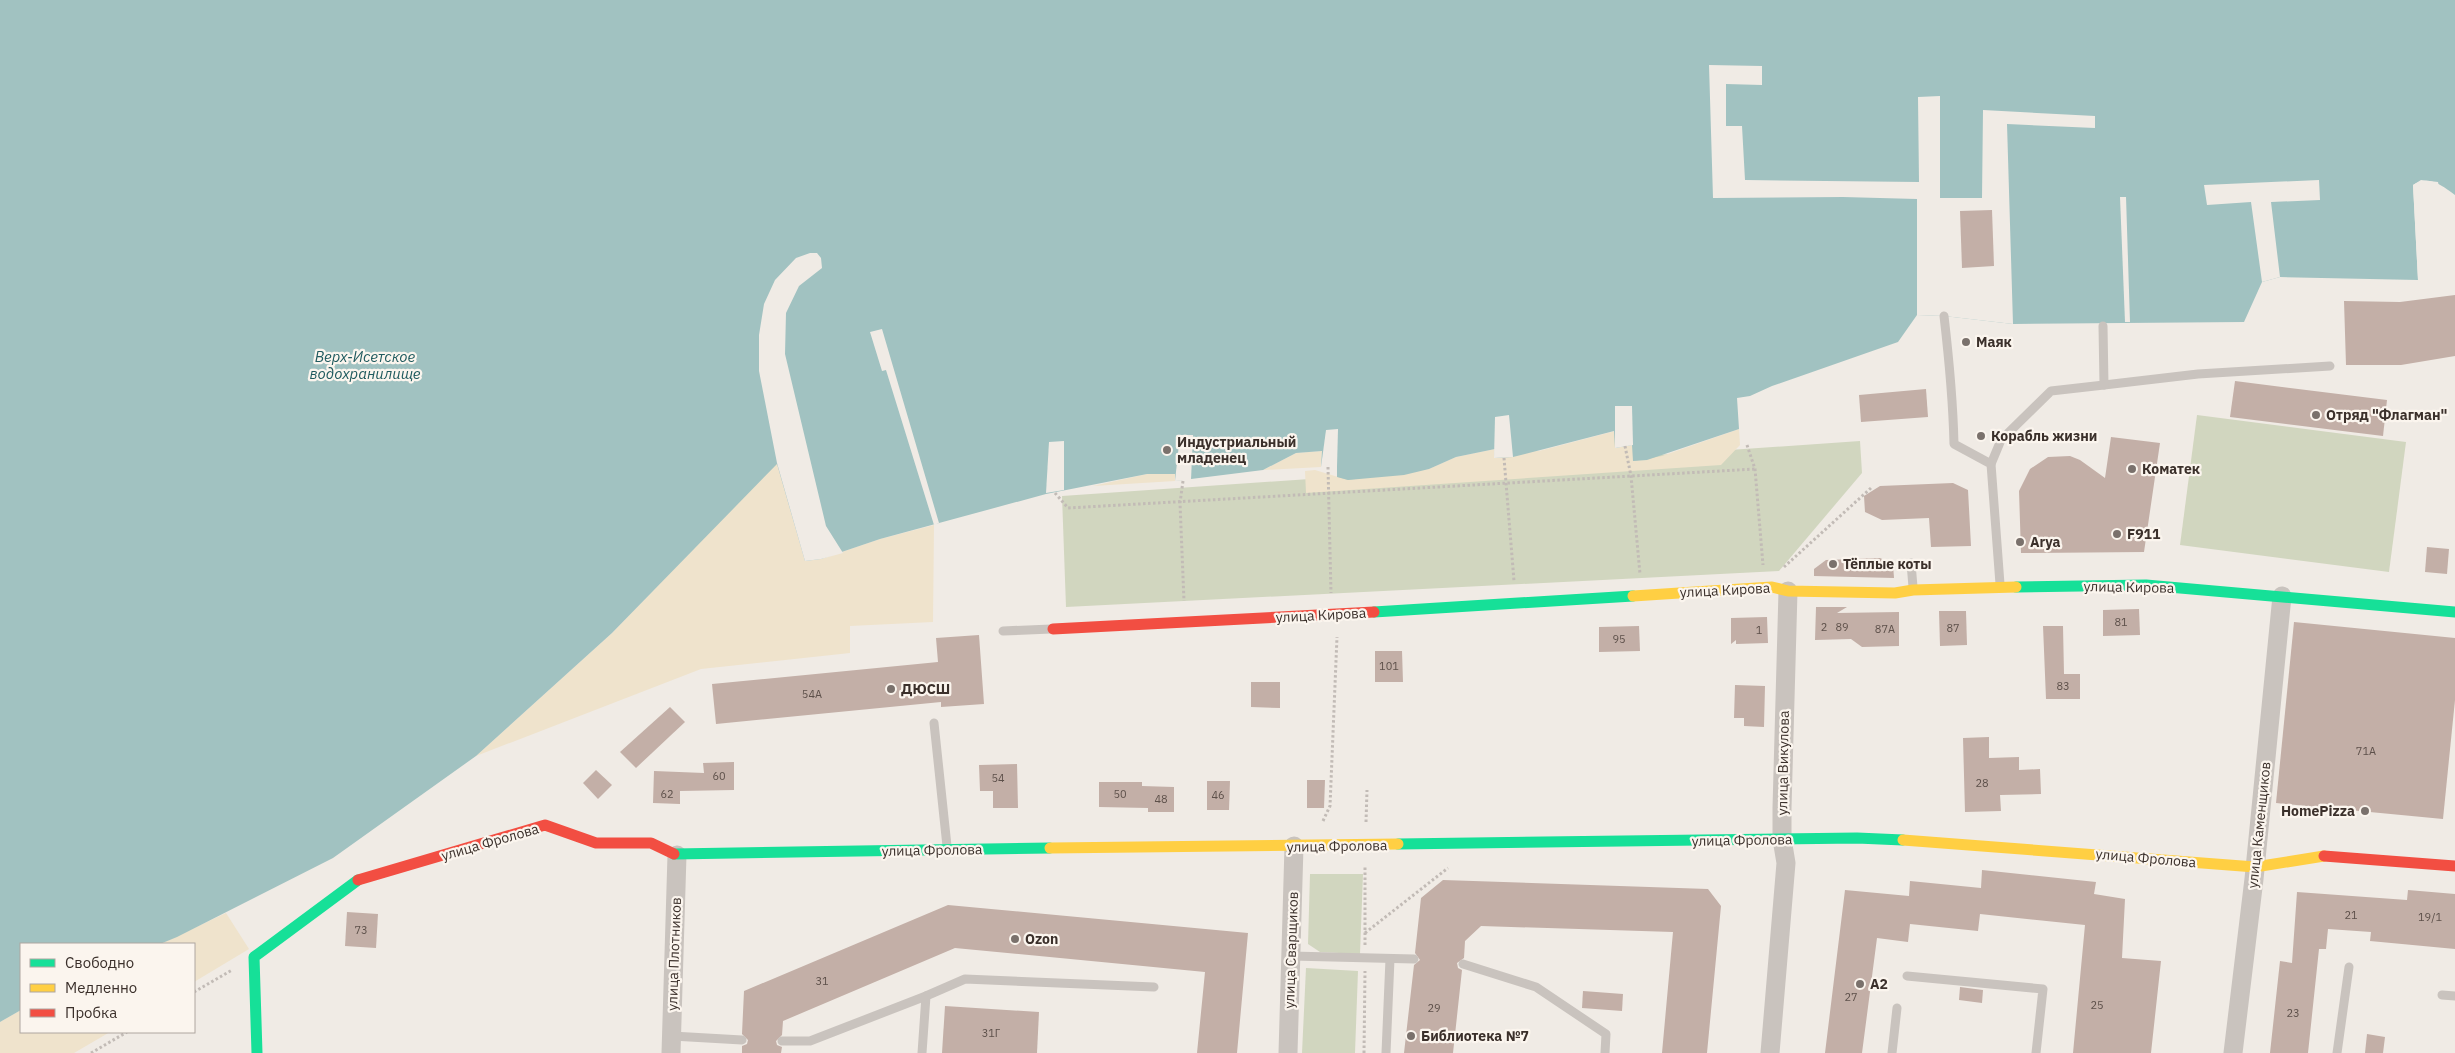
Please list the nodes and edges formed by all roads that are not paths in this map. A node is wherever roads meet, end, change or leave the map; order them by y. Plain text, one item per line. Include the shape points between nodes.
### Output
1 (1944, 316) dead end
2 (2102, 326) dead end
3 (2330, 366) dead end
4 (2104, 385) junction
5 (1991, 464) junction
6 (1911, 563) dead end
7 (2000, 586) junction
8 (1913, 590) junction
9 (1788, 591) junction
10 (2282, 596) junction
11 (2455, 612) edge
12 (1053, 629) joint
13 (1003, 631) dead end
14 (934, 723) dead end
15 (1782, 839) junction
16 (1294, 846) junction
17 (948, 849) junction
18 (677, 855) junction
19 (2455, 866) edge
20 (2256, 867) junction
21 (1291, 956) junction
22 (1390, 959) junction
23 (1414, 959) dead end
24 (1463, 964) dead end
25 (2349, 967) dead end
26 (1907, 976) dead end
27 (1154, 987) dead end
28 (2442, 995) dead end
29 (926, 996) junction
30 (2455, 996) edge
31 (1897, 1008) dead end
32 (742, 1040) dead end
33 (782, 1040) dead end
34 (672, 1045) edge
35 (257, 1053) edge
36 (922, 1053) edge
37 (1288, 1053) edge
38 (1386, 1053) edge
39 (1605, 1053) edge
40 (1770, 1053) edge
41 (1892, 1053) edge
42 (2036, 1053) edge
43 (2233, 1053) edge
44 (2337, 1053) edge

1 - 5 lane via 1953,392 1954,444
2 - 4 lane
3 - 4 lane via 2198,374
4 - 5 lane via 2051,391 2001,440
5 - 7 lane
6 - 8 lane
7 - 8 street, улица Кирова
7 - 10 street, улица Кирова via 2146,585
8 - 9 street, улица Кирова via 1895,593
9 - 12 street, улица Кирова via 1772,586
9 - 15 street, улица Викулова
10 - 11 street, улица Кирова
10 - 20 street, улица Каменщиков
12 - 13 lane
14 - 17 lane
15 - 16 street, улица Фролова
15 - 20 street, улица Фролова via 1931,841
15 - 40 street, улица Викулова via 1786,863
16 - 17 street, улица Фролова
16 - 21 street, улица Сварщиков
17 - 18 street, улица Фролова
18 - 34 street, улица Плотников
18 - 35 street, улица Фролова via 651,843 596,843 545,825 358,880 254,956
19 - 20 street, улица Фролова via 2324,856
20 - 43 street, улица Каменщиков
21 - 22 lane
21 - 37 street, улица Сварщиков
22 - 23 lane
22 - 38 lane
24 - 39 lane via 1536,987 1606,1034
25 - 44 lane
26 - 42 lane via 2043,989
27 - 29 lane via 965,979
28 - 30 lane
29 - 33 lane via 810,1041
29 - 36 lane
31 - 41 lane
32 - 34 lane

